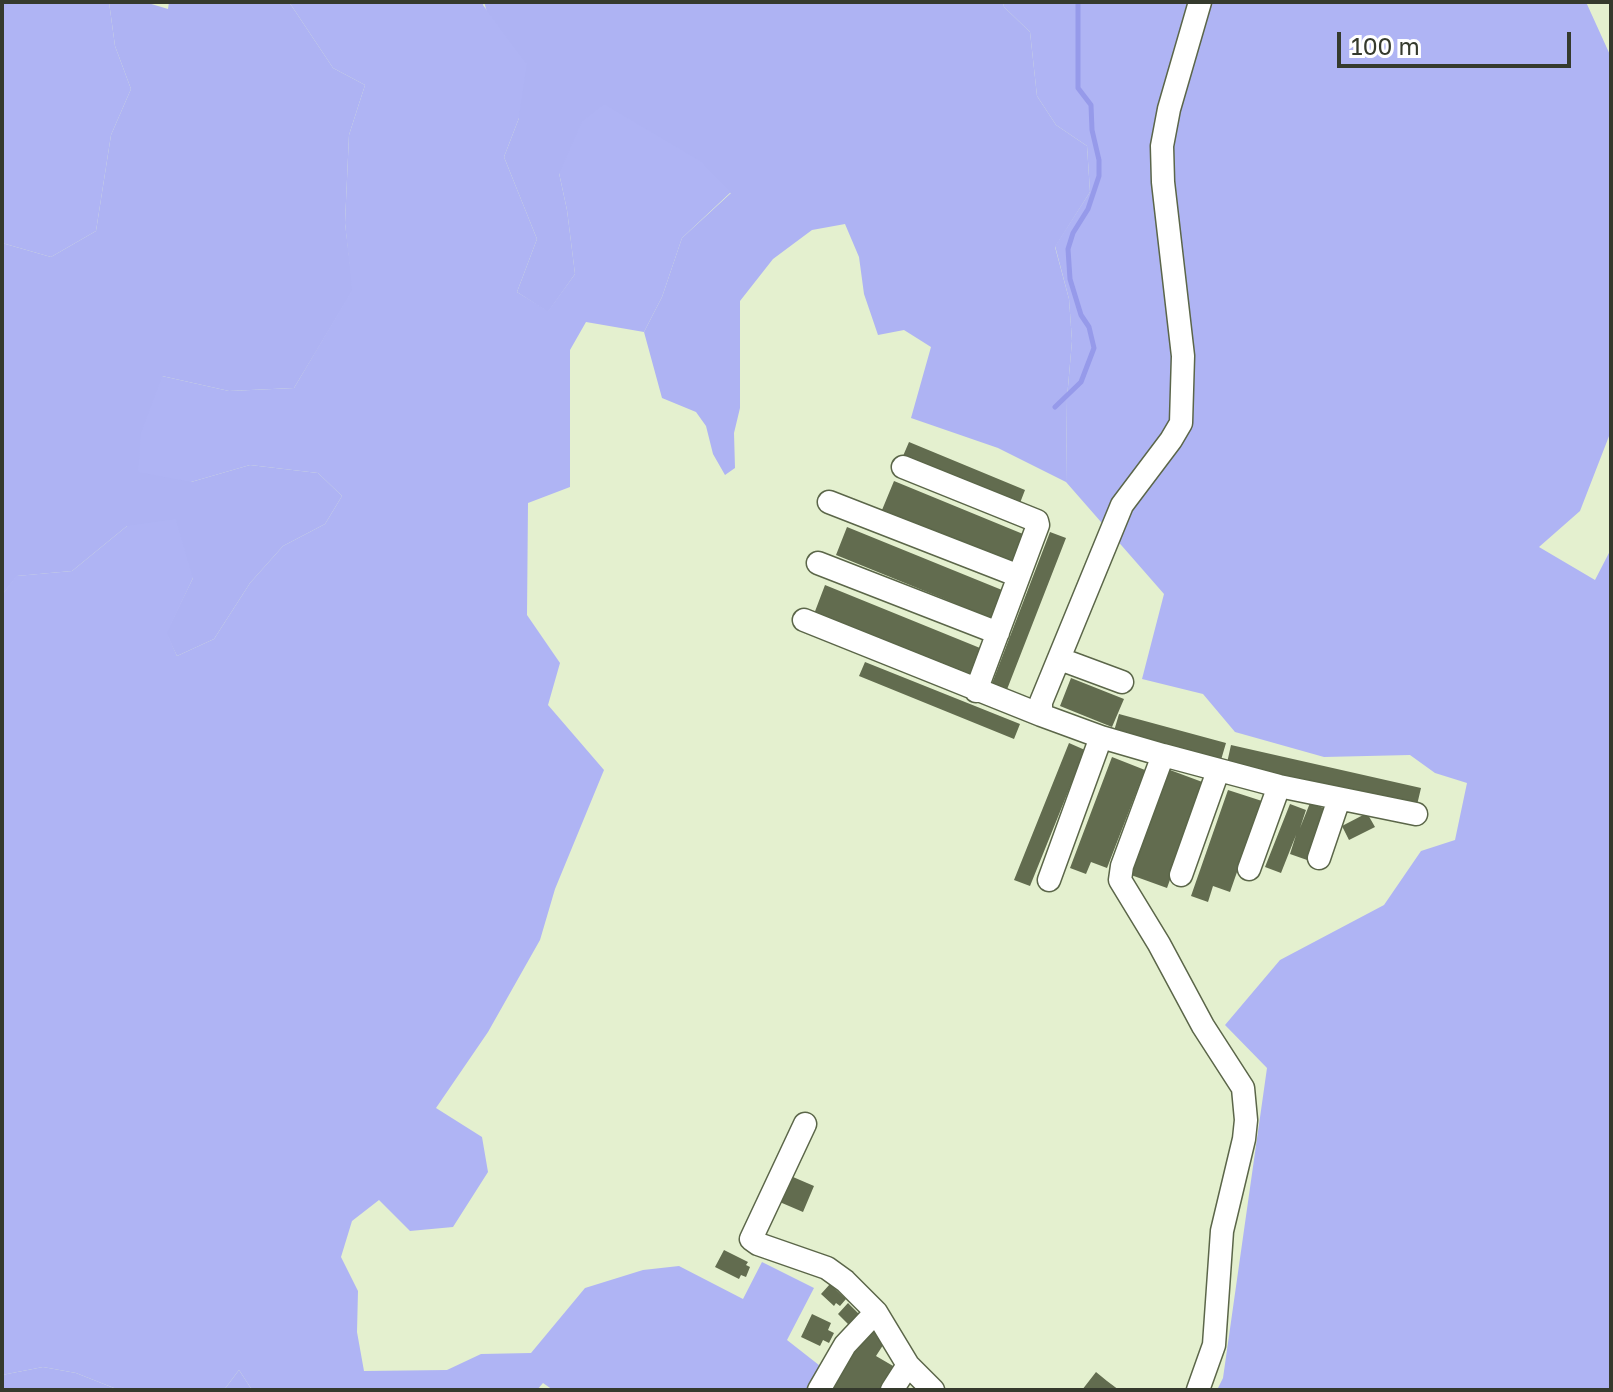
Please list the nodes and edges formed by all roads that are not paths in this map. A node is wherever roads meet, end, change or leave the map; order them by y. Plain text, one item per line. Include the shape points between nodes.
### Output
1 (1200, 2) edge
2 (903, 467) dead end
3 (829, 502) dead end
4 (818, 563) dead end
5 (1019, 576) junction
6 (804, 620) dead end
7 (998, 633) junction
8 (1060, 659) junction
9 (1122, 682) dead end
10 (976, 691) junction
11 (1041, 715) junction
12 (1101, 737) junction
13 (1163, 755) junction
14 (1218, 771) junction
15 (1279, 786) junction
16 (1339, 799) junction
17 (1416, 814) dead end
18 (1319, 858) dead end
19 (1249, 869) dead end
20 (1181, 875) dead end
21 (1049, 880) dead end
22 (805, 1124) dead end
23 (876, 1312) junction
24 (908, 1365) junction
25 (819, 1390) edge
26 (892, 1390) edge
27 (933, 1390) edge
28 (1198, 1390) edge

1 - 8 street via 1162,146 1183,356 1181,423 1122,505
2 - 5 street via 1037,521
3 - 5 street
4 - 7 street
5 - 7 street
6 - 10 street
7 - 10 street
8 - 9 street
8 - 11 street via 1041,702
10 - 11 street
11 - 12 street
12 - 13 street
12 - 21 street
13 - 14 street
13 - 28 street via 1120,880 1243,1088 1246,1120 1222,1231 1214,1345
14 - 15 street
14 - 20 street
15 - 16 street
15 - 19 street
16 - 17 street
16 - 18 street
22 - 23 street via 751,1239 827,1268
23 - 24 street
23 - 25 street via 845,1345
24 - 26 street
24 - 27 street

